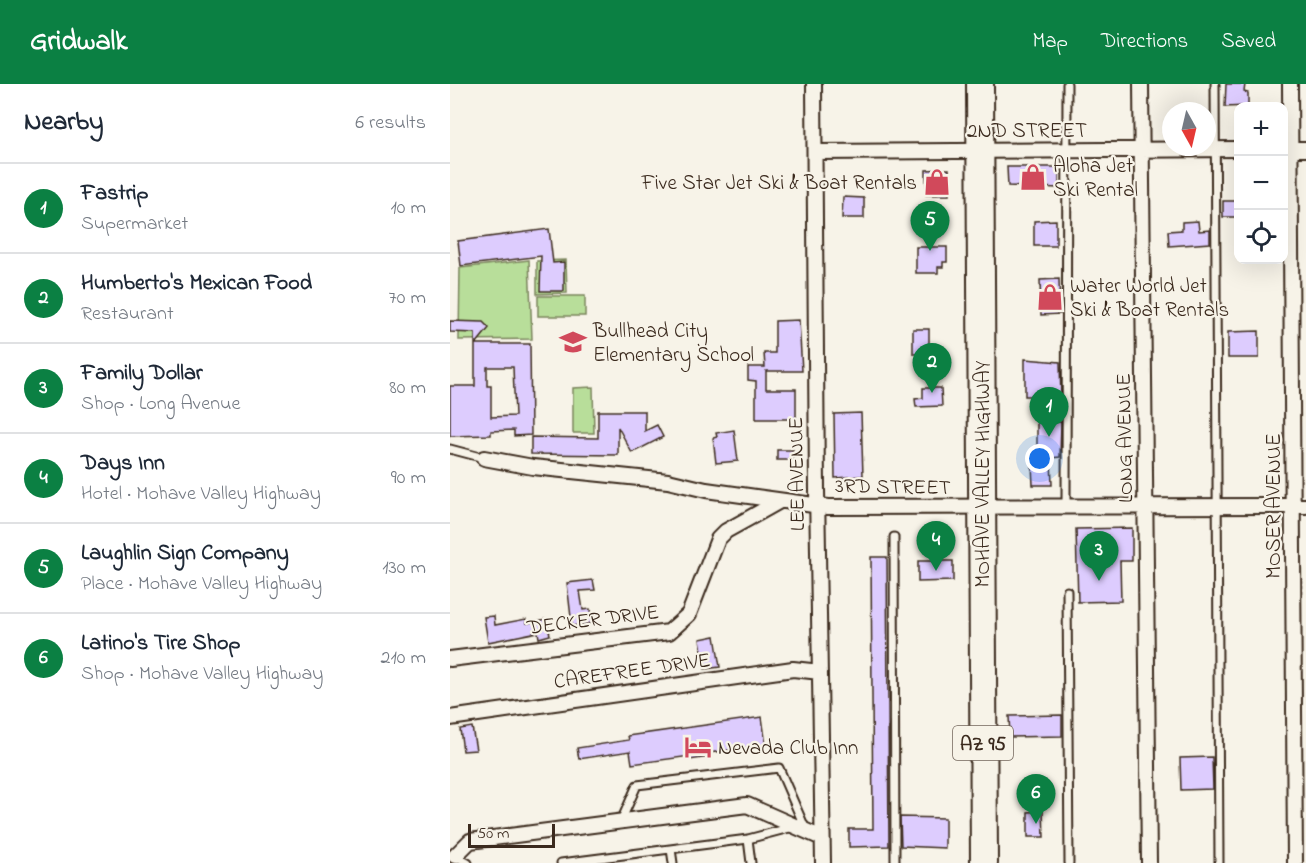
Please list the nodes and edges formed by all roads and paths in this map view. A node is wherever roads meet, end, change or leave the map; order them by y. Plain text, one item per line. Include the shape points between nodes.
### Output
1 (814, 84) edge
2 (980, 84) edge
3 (1067, 84) edge
4 (1141, 84) edge
5 (1215, 84) edge
6 (1290, 84) edge
7 (1215, 102) edge
8 (1288, 127) edge
9 (1234, 149) edge
10 (1288, 149) edge
11 (1306, 149) edge
12 (1142, 150) junction
13 (1162, 150) edge
14 (1216, 150) edge
15 (980, 151) junction
16 (1068, 151) junction
17 (816, 152) junction
18 (1215, 156) edge
19 (1287, 156) edge
20 (450, 449) edge
21 (484, 459) joint
22 (780, 501) junction
23 (817, 505) junction
24 (1300, 506) edge
25 (983, 507) junction
26 (1066, 507) junction
27 (1146, 507) junction
28 (1217, 507) junction
29 (894, 537) dead end
30 (1067, 591) dead end
31 (450, 659) edge
32 (820, 672) junction
33 (450, 718) edge
34 (620, 822) junction
35 (794, 827) junction
36 (807, 832) junction
37 (822, 838) junction
38 (748, 839) junction
39 (671, 849) junction
40 (455, 856) joint
41 (468, 863) edge
42 (561, 863) edge
43 (673, 863) edge
44 (751, 863) edge
45 (823, 863) edge
46 (895, 863) edge
47 (984, 863) edge
48 (1070, 863) edge
49 (1149, 863) edge
50 (1219, 863) edge
51 (1295, 863) edge

1 - 17 street, LEE AVENUE
2 - 15 highway, MOHAVE VALLEY HIGHWAY / AZ 95
3 - 16 lane
4 - 12 street, LONG AVENUE
5 - 7 lane
6 - 8 street, MOSER AVENUE
9 - 14 street, 2ND STREET
10 - 11 street
12 - 13 street, 2ND STREET
12 - 16 street, 2ND STREET
12 - 27 street, LONG AVENUE
15 - 16 street, 2ND STREET
15 - 17 street, 2ND STREET
15 - 25 highway, MOHAVE VALLEY HIGHWAY / AZ 95
16 - 26 lane
17 - 23 street, LEE AVENUE
18 - 28 lane
19 - 24 street, MOSER AVENUE
20 - 21 lane
21 - 22 street, 3RD STREET via 668,481
22 - 23 street, 3RD STREET
22 - 31 street, DECKER DRIVE via 718,539 689,614 669,632
23 - 25 street, 3RD STREET
23 - 32 street, LEE AVENUE
24 - 28 street, 3RD STREET
24 - 51 street, MOSER AVENUE
25 - 26 street, 3RD STREET
25 - 47 highway, MOHAVE VALLEY HIGHWAY / AZ 95
26 - 27 street, 3RD STREET
27 - 28 street, 3RD STREET
27 - 49 street, LONG AVENUE
28 - 50 lane
29 - 46 lane
30 - 48 lane
32 - 33 street, CAREFREE DRIVE via 793,669
32 - 37 street, LEE AVENUE
34 - 35 street via 747,805
34 - 36 lane via 637,785 779,768
34 - 40 street via 470,841
35 - 36 street
35 - 38 lane
36 - 37 street
37 - 45 street, LEE AVENUE
38 - 39 lane
38 - 44 lane
39 - 42 lane
39 - 43 lane
40 - 41 lane

